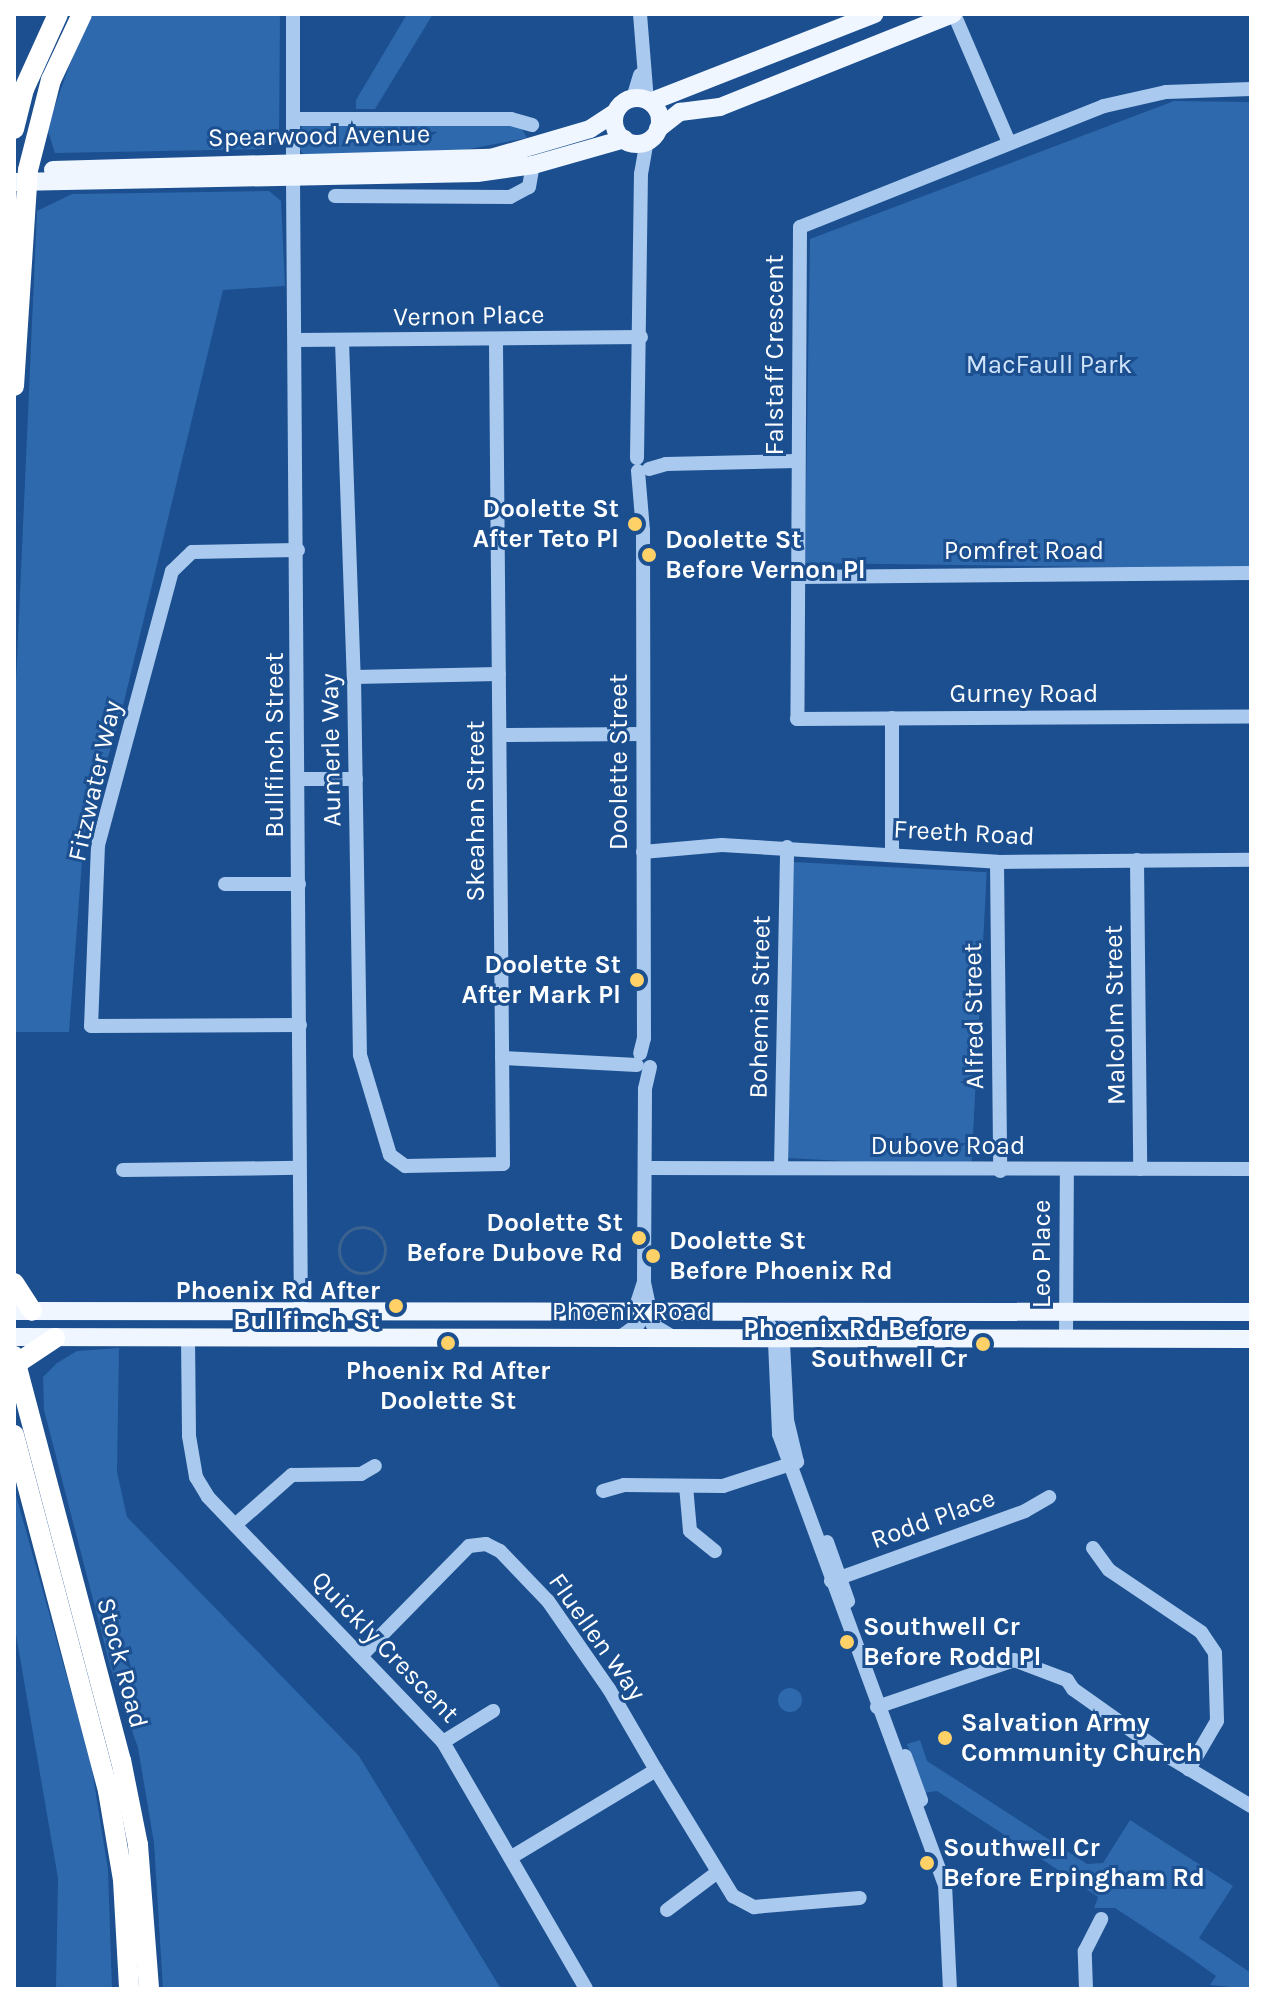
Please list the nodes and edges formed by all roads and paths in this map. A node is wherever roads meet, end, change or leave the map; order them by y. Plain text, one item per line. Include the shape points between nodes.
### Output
1 (58, 14) edge
2 (82, 14) edge
3 (293, 14) edge
4 (640, 14) edge
5 (874, 14) edge
6 (954, 14) edge
7 (1251, 89) edge
8 (643, 100) junction
9 (615, 113) junction
10 (293, 119) junction
11 (532, 125) dead end
12 (14, 129) edge
13 (640, 138) junction
14 (1008, 140) junction
15 (533, 165) junction
16 (293, 171) junction
17 (21, 176) edge
18 (335, 196) dead end
19 (641, 337) junction
20 (296, 340) junction
21 (496, 340) junction
22 (342, 341) junction
23 (14, 386) edge
24 (798, 461) junction
25 (645, 464) junction
26 (298, 550) junction
27 (1251, 573) edge
28 (798, 577) junction
29 (499, 674) junction
30 (354, 677) junction
31 (1251, 717) edge
32 (892, 718) junction
33 (797, 719) joint
34 (643, 734) junction
35 (500, 735) junction
36 (299, 779) junction
37 (356, 779) junction
38 (644, 847) junction
39 (787, 847) junction
40 (892, 854) junction
41 (1137, 860) junction
42 (1251, 860) edge
43 (997, 862) junction
44 (225, 884) dead end
45 (299, 884) junction
46 (300, 1025) junction
47 (502, 1058) junction
48 (642, 1061) junction
49 (390, 1155) joint
50 (299, 1168) junction
51 (645, 1168) junction
52 (781, 1168) junction
53 (1140, 1169) junction
54 (1251, 1169) edge
55 (123, 1170) dead end
56 (1067, 1170) junction
57 (1000, 1171) junction
58 (14, 1283) edge
59 (23, 1311) edge
60 (301, 1311) junction
61 (743, 1311) junction
62 (643, 1312) junction
63 (806, 1312) junction
64 (1065, 1312) junction
65 (1251, 1312) edge
66 (14, 1337) edge
67 (777, 1337) junction
68 (55, 1338) junction
69 (188, 1338) junction
70 (619, 1338) junction
71 (676, 1338) junction
72 (1066, 1339) junction
73 (1251, 1339) edge
74 (15, 1360) edge
75 (14, 1435) edge
76 (794, 1463) junction
77 (375, 1466) dead end
78 (686, 1486) junction
79 (603, 1491) dead end
80 (1049, 1497) dead end
81 (235, 1525) junction
82 (1093, 1548) dead end
83 (715, 1551) dead end
84 (836, 1579) junction
85 (361, 1656) junction
86 (882, 1705) junction
87 (493, 1711) dead end
88 (443, 1742) junction
89 (1189, 1769) junction
90 (656, 1770) junction
91 (1251, 1806) edge
92 (510, 1858) junction
93 (715, 1874) junction
94 (860, 1898) dead end
95 (667, 1910) dead end
96 (1101, 1919) dead end
97 (129, 1989) edge
98 (149, 1989) edge
99 (586, 1989) edge
100 (950, 1989) edge
101 (1086, 1989) edge

1 - 12 highway via 29,76
2 - 17 highway via 51,80
3 - 10 street, Bullfinch Street
4 - 8 street
5 - 8 main road, Spearwood Avenue
6 - 13 main road, Spearwood Avenue via 720,107 680,112
6 - 14 street
7 - 14 street, Falstaff Crescent via 1135,98
8 - 9 main road, Spearwood Avenue
8 - 13 main road via 658,114
9 - 13 main road via 615,128
9 - 16 main road, Spearwood Avenue via 590,129 491,158
10 - 11 street, Spearwood Avenue via 511,119
10 - 16 street, Bullfinch Street
13 - 15 main road, Spearwood Avenue
13 - 19 street, Doolette Street
14 - 24 street, Falstaff Crescent via 800,227
15 - 16 main road, Spearwood Avenue via 443,175
15 - 18 street via 529,187 510,197
16 - 17 main road, Spearwood Avenue
16 - 20 street, Bullfinch Street
17 - 23 highway
19 - 21 street, Vernon Place
19 - 25 street, Doolette Street
20 - 22 street, Vernon Place
20 - 26 street, Bullfinch Street
21 - 22 street, Vernon Place
21 - 29 street, Skeahan Street
22 - 30 street, Aumerle Way
24 - 25 street
24 - 28 street, Falstaff Crescent
25 - 34 street, Doolette Street
26 - 36 street, Bullfinch Street
26 - 46 street, Fitzwater Way via 192,552 172,571 98,845 91,1026
27 - 28 street, Pomfret Road
28 - 33 street, Falstaff Crescent
29 - 30 street
29 - 35 street, Skeahan Street
30 - 37 street, Aumerle Way
31 - 32 street, Gurney Road
32 - 33 street, Gurney Road
32 - 40 street
34 - 35 street
34 - 38 street, Doolette Street
35 - 47 street, Skeahan Street
36 - 37 street
36 - 45 street, Bullfinch Street
37 - 49 street, Aumerle Way via 360,1055
38 - 39 street, Freeth Road
38 - 48 street, Doolette Street
39 - 40 street, Freeth Road
39 - 52 street, Bohemia Street
40 - 43 street, Freeth Road
41 - 42 street, Freeth Road
41 - 43 street, Freeth Road
41 - 53 street, Malcolm Street
43 - 57 street, Alfred Street
44 - 45 street
45 - 46 street, Bullfinch Street
46 - 50 street, Bullfinch Street
47 - 48 street
47 - 49 street, Skeahan Street via 503,1164 405,1166
48 - 51 street, Doolette Street
50 - 55 street
50 - 60 street, Bullfinch Street
51 - 52 street, Dubove Road
51 - 62 street, Doolette Street via 644,1282 638,1301
52 - 57 street, Dubove Road
53 - 54 street, Dubove Road
53 - 56 street, Dubove Road
56 - 57 street, Dubove Road
56 - 64 street, Leo Place
58 - 59 highway
59 - 60 main road, Phoenix Road
60 - 62 main road, Phoenix Road
61 - 62 main road, Phoenix Road
61 - 63 main road, Phoenix Road
61 - 67 street via 766,1321
62 - 70 street via 638,1324
62 - 71 street
63 - 64 main road, Phoenix Road
63 - 67 street
64 - 65 main road, Phoenix Road
64 - 72 street, Leo Place
66 - 68 main road, Phoenix Road
67 - 71 main road, Phoenix Road
67 - 72 main road, Phoenix Road
67 - 76 street via 785,1350
68 - 69 main road, Phoenix Road
68 - 74 highway
69 - 70 main road, Phoenix Road
69 - 81 street, Quickly Crescent via 191,1457 208,1497
70 - 71 main road, Phoenix Road
72 - 73 main road, Phoenix Road
74 - 98 highway, Stock Road via 121,1760 143,1887
75 - 97 highway, Stock Road via 108,1791 123,1880
76 - 78 street via 723,1486
76 - 84 street
77 - 81 street via 361,1474 292,1475
78 - 79 street via 624,1485
78 - 83 street via 690,1531
80 - 84 street, Rodd Place via 1025,1511
81 - 85 street, Quickly Crescent
82 - 89 street via 1109,1570 1201,1632 1215,1653 1217,1721
84 - 86 street
85 - 88 street, Quickly Crescent
85 - 90 street, Fluellen Way via 469,1546 486,1544 500,1551 548,1601 609,1689
86 - 89 street via 1014,1660 1037,1670 1056,1687 1073,1689
86 - 100 street via 923,1806 946,1892
87 - 88 street
88 - 92 street, Quickly Crescent
89 - 91 street
90 - 92 street
90 - 93 street, Fluellen Way
92 - 99 street, Quickly Crescent
93 - 94 street, Fluellen Way via 733,1896 754,1907
93 - 95 street
96 - 101 street via 1085,1951

